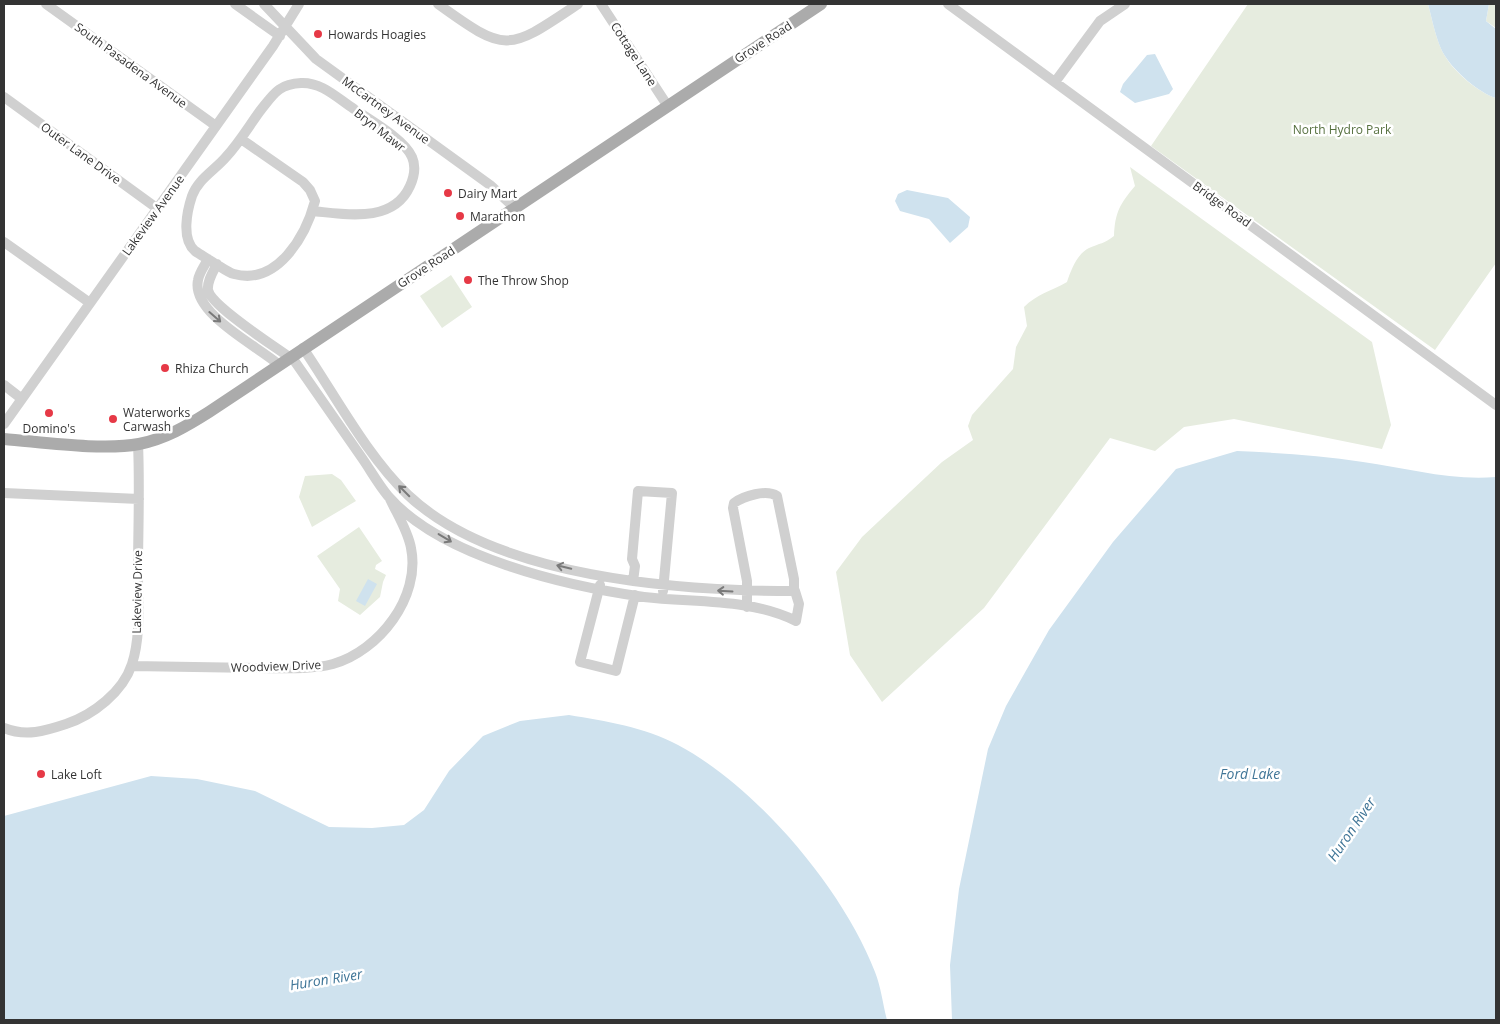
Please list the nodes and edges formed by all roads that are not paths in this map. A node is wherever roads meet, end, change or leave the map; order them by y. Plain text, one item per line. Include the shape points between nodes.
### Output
1 (46, 4) edge
2 (235, 4) edge
3 (264, 4) edge
4 (299, 4) edge
5 (438, 4) edge
6 (578, 4) edge
7 (601, 4) edge
8 (821, 4) edge
9 (948, 4) edge
10 (1124, 4) edge
11 (282, 32) junction
12 (1055, 82) junction
13 (4, 97) edge
14 (666, 105) junction
15 (216, 126) junction
16 (241, 139) junction
17 (158, 208) junction
18 (515, 208) junction
19 (312, 211) junction
20 (4, 242) edge
21 (208, 258) junction
22 (217, 264) junction
23 (90, 303) junction
24 (303, 348) junction
25 (286, 359) junction
26 (325, 380) junction
27 (4, 385) edge
28 (313, 387) junction
29 (22, 399) junction
30 (1496, 405) edge
31 (351, 420) junction
32 (4, 424) edge
33 (340, 427) junction
34 (4, 439) edge
35 (349, 440) junction
36 (138, 444) junction
37 (382, 467) junction
38 (373, 474) junction
39 (4, 493) edge
40 (389, 496) junction
41 (139, 498) junction
42 (430, 513) junction
43 (424, 526) junction
44 (498, 547) junction
45 (493, 560) junction
46 (604, 577) junction
47 (633, 581) junction
48 (664, 586) junction
49 (598, 590) junction
50 (747, 592) junction
51 (794, 592) junction
52 (635, 596) junction
53 (662, 599) junction
54 (747, 606) junction
55 (132, 666) junction
56 (4, 728) edge

1 - 15 street, South Pasadena Avenue
2 - 11 street
3 - 11 street, McCartney Avenue
4 - 11 street, Lakeview Avenue
5 - 6 street via 477,32 493,40 508,42 524,38
7 - 14 street, Cottage Lane
8 - 14 main road, Grove Road
9 - 12 street, Bridge Road
10 - 12 street via 1100,21
11 - 15 street, Lakeview Avenue
11 - 18 street, McCartney Avenue
12 - 30 street, Bridge Road
13 - 17 street, Outer Lane Drive
14 - 18 main road, Grove Road
15 - 17 street, Lakeview Avenue
16 - 19 street via 303,182 315,198
16 - 19 street, Bryn Mawr via 276,90 301,83 318,84 398,141 412,157 414,174 407,193 396,205 383,212
16 - 21 street via 192,195 187,232 193,249
17 - 23 street, Lakeview Avenue
18 - 24 main road, Grove Road
19 - 22 street via 292,250 267,270 244,276
20 - 23 street
21 - 22 street
21 -> 25 street via 198,280 206,309
22 - 25 street via 208,283 211,297
23 - 29 street, Lakeview Avenue
24 - 25 main road, Grove Road
24 - 26 street
25 - 28 street
25 - 36 main road, Grove Road via 190,424
26 - 28 street
26 - 31 street
27 - 29 street
28 - 33 street
28 - 35 street via 312,396 341,435
29 - 32 street, Lakeview Avenue
31 - 33 street
31 - 37 street
33 - 35 street
34 - 36 main road, Grove Road via 94,445
35 - 38 street
36 - 41 street
37 - 38 street
42 -> 37 street
38 - 40 street
39 - 41 street
40 - 43 street
40 - 55 street, Woodview Drive via 411,548 411,583 399,611 383,632 360,651 333,664 285,668
41 - 55 street, Lakeview Drive via 138,618
42 - 43 street
42 - 44 street via 474,538
43 -> 45 street via 458,546
44 - 45 street
46 -> 44 street via 538,561
45 - 49 street
46 - 47 street
46 - 49 street
47 - 48 street
47 - 48 street via 638,491 672,493
50 -> 48 street
48 - 53 street
49 - 52 street
49 - 52 street via 580,662 616,671
50 - 51 street
50 - 51 street via 734,503 741,498 770,493 779,500
50 - 54 street
51 - 54 street via 799,604 796,621 779,613
52 - 53 street
53 - 54 street
55 - 56 street, Lakeview Drive via 103,704 80,720 41,733 13,732

